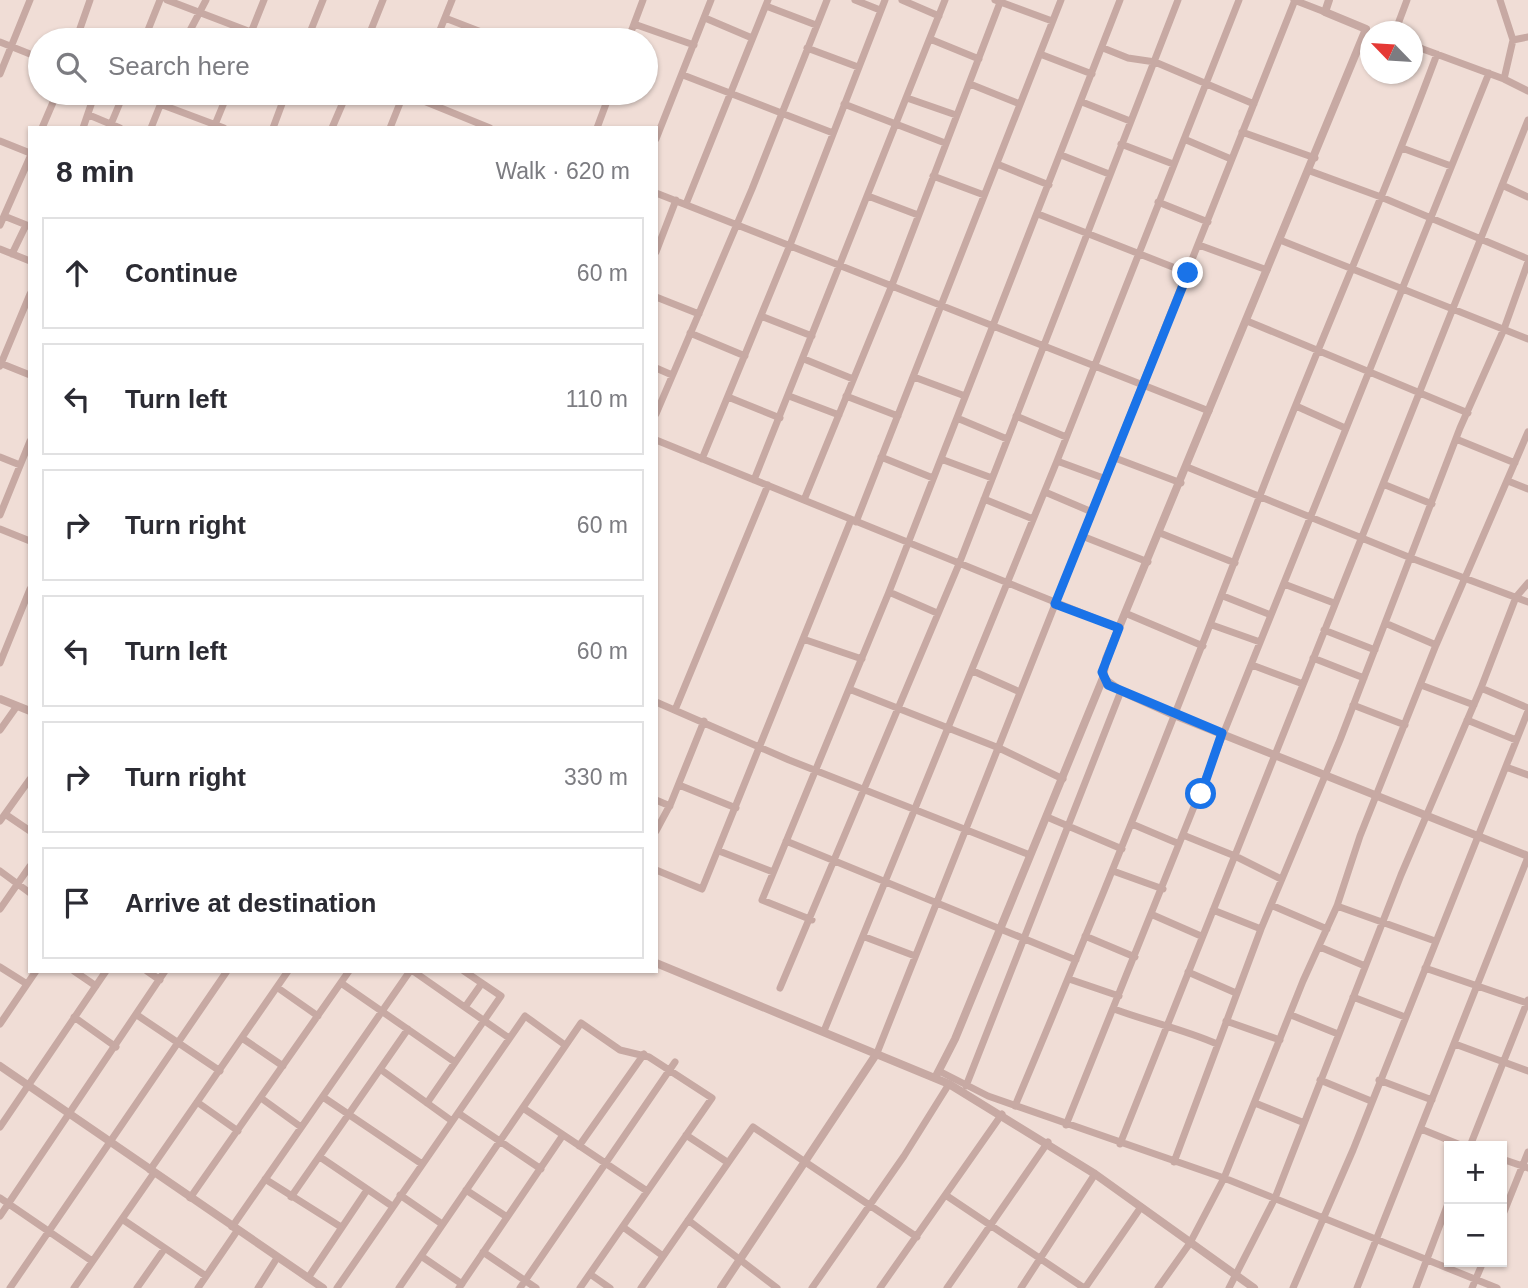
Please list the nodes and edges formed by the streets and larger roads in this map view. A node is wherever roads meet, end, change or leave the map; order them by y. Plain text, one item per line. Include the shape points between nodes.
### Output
1 (30, 0) edge
2 (90, 0) edge
3 (160, 0) edge
4 (167, 0) edge
5 (206, 0) edge
6 (264, 0) edge
7 (323, 0) edge
8 (383, 0) edge
9 (452, 0) edge
10 (643, 0) edge
11 (712, 0) edge
12 (827, 0) edge
13 (855, 0) edge
14 (885, 0) edge
15 (902, 0) edge
16 (945, 0) edge
17 (1061, 0) edge
18 (1121, 0) edge
19 (1178, 0) edge
20 (1239, 0) edge
21 (1295, 0) edge
22 (1328, 0) edge
23 (1407, 0) edge
24 (1500, 0) edge
25 (999, 1) edge
26 (767, 3) edge
27 (880, 10) junction
28 (199, 12) junction
29 (1325, 12) junction
30 (939, 16) junction
31 (705, 18) junction
32 (445, 19) junction
33 (1052, 21) junction
34 (1399, 21) edge
35 (634, 24) junction
36 (816, 25) junction
37 (1360, 26) edge
38 (80, 28) edge
39 (149, 28) edge
40 (191, 28) edge
41 (233, 28) edge
42 (253, 28) edge
43 (312, 28) edge
44 (372, 28) edge
45 (441, 28) edge
46 (469, 28) edge
47 (632, 28) edge
48 (645, 28) edge
49 (658, 32) edge
50 (1528, 37) edge
51 (752, 38) junction
52 (930, 39) junction
53 (1513, 40) junction
54 (0, 42) edge
55 (694, 45) junction
56 (11, 47) junction
57 (807, 48) junction
58 (1103, 48) junction
59 (1423, 49) edge
60 (28, 53) edge
61 (1360, 53) edge
62 (1040, 54) junction
63 (1437, 54) junction
64 (979, 60) junction
65 (1155, 62) junction
66 (858, 67) junction
67 (1489, 73) junction
68 (0, 74) edge
69 (1092, 74) junction
70 (683, 75) junction
71 (1504, 79) junction
72 (1206, 84) junction
73 (970, 85) junction
74 (1528, 91) edge
75 (729, 95) junction
76 (906, 98) junction
77 (1082, 102) junction
78 (844, 104) junction
79 (1020, 104) junction
80 (1254, 104) junction
81 (52, 105) edge
82 (92, 105) edge
83 (119, 105) edge
84 (160, 105) edge
85 (162, 105) edge
86 (223, 105) edge
87 (282, 105) edge
88 (342, 105) edge
89 (399, 105) edge
90 (437, 105) edge
91 (606, 105) edge
92 (782, 114) junction
93 (89, 115) junction
94 (956, 115) junction
95 (463, 117) junction
96 (1528, 120) edge
97 (1130, 121) junction
98 (111, 124) junction
99 (897, 125) junction
100 (43, 126) edge
101 (84, 126) edge
102 (116, 126) edge
103 (152, 126) edge
104 (215, 126) edge
105 (274, 126) edge
106 (333, 126) edge
107 (391, 126) edge
108 (460, 126) edge
109 (485, 126) edge
110 (598, 126) edge
111 (1242, 132) junction
112 (833, 133) junction
113 (658, 134) edge
114 (1184, 139) junction
115 (0, 141) edge
116 (945, 143) junction
117 (1122, 144) junction
118 (1402, 148) junction
119 (28, 154) edge
120 (1061, 155) junction
121 (1315, 158) junction
122 (1231, 159) junction
123 (28, 160) edge
124 (997, 164) junction
125 (1173, 164) junction
126 (1451, 166) junction
127 (1310, 171) junction
128 (1109, 174) junction
129 (933, 176) junction
130 (20, 178) junction
131 (28, 181) edge
132 (1049, 185) junction
133 (1502, 185) junction
134 (658, 193) edge
135 (984, 195) junction
136 (868, 196) junction
137 (1381, 197) junction
138 (1528, 197) edge
139 (677, 201) junction
140 (1158, 202) junction
141 (686, 204) junction
142 (1038, 214) junction
143 (918, 215) junction
144 (4, 216) junction
145 (1431, 218) junction
146 (1208, 222) junction
147 (736, 224) junction
148 (0, 225) edge
149 (28, 225) edge
150 (1086, 235) junction
151 (1481, 238) junction
152 (1280, 240) junction
153 (790, 245) junction
154 (1199, 245) junction
155 (658, 247) edge
156 (0, 249) edge
157 (12, 254) junction
158 (1137, 255) junction
159 (28, 259) edge
160 (1528, 261) edge
161 (840, 265) junction
162 (1352, 269) junction
163 (1267, 271) junction
164 (1188, 273) junction
165 (892, 285) junction
166 (1403, 290) junction
167 (658, 298) edge
168 (28, 299) edge
169 (941, 305) junction
170 (1454, 308) junction
171 (699, 314) junction
172 (761, 316) junction
173 (1247, 321) junction
174 (993, 325) junction
175 (1504, 329) junction
176 (690, 333) junction
177 (812, 336) junction
178 (1528, 339) edge
179 (1042, 345) junction
180 (1319, 350) junction
181 (745, 356) junction
182 (804, 359) junction
183 (0, 364) edge
184 (1093, 364) junction
185 (658, 369) edge
186 (1368, 371) junction
187 (28, 373) edge
188 (672, 375) junction
189 (914, 377) junction
190 (853, 379) junction
191 (1142, 385) junction
192 (1420, 391) junction
193 (789, 396) junction
194 (846, 396) junction
195 (965, 396) junction
196 (728, 397) junction
197 (1296, 406) junction
198 (658, 409) edge
199 (1209, 411) junction
200 (1468, 413) junction
201 (839, 415) junction
202 (898, 416) junction
203 (1016, 416) junction
204 (780, 418) junction
205 (957, 418) junction
206 (1345, 428) junction
207 (1528, 432) edge
208 (1066, 437) junction
209 (1007, 439) junction
210 (1456, 439) junction
211 (658, 441) edge
212 (28, 446) edge
213 (0, 457) edge
214 (881, 457) junction
215 (1115, 458) junction
216 (702, 459) junction
217 (941, 459) junction
218 (1057, 461) junction
219 (1515, 463) junction
220 (20, 465) junction
221 (1188, 467) junction
222 (933, 478) junction
223 (992, 478) junction
224 (1106, 479) junction
225 (754, 480) junction
226 (1508, 481) junction
227 (1181, 483) junction
228 (1383, 484) junction
229 (768, 485) junction
230 (1528, 489) edge
231 (1045, 492) junction
232 (1259, 498) junction
233 (984, 499) junction
234 (804, 500) junction
235 (1432, 503) junction
236 (1092, 512) junction
237 (0, 515) edge
238 (1310, 518) junction
239 (1033, 519) junction
240 (854, 521) junction
241 (0, 529) edge
242 (1160, 533) junction
243 (1082, 536) junction
244 (1361, 538) junction
245 (28, 540) edge
246 (907, 544) junction
247 (1411, 558) junction
248 (1148, 562) junction
249 (1235, 563) junction
250 (959, 564) junction
251 (1464, 579) junction
252 (1528, 583) edge
253 (1007, 584) junction
254 (1284, 584) junction
255 (889, 592) junction
256 (28, 594) edge
257 (1223, 596) junction
258 (1516, 597) junction
259 (1528, 602) edge
260 (1334, 603) junction
261 (1055, 604) junction
262 (937, 613) junction
263 (1125, 614) junction
264 (1271, 615) junction
265 (1385, 623) junction
266 (1212, 625) junction
267 (1119, 628) junction
268 (1324, 630) junction
269 (803, 639) junction
270 (1260, 642) junction
271 (1436, 645) junction
272 (1203, 646) junction
273 (1375, 650) junction
274 (1313, 658) junction
275 (862, 659) junction
276 (0, 663) edge
277 (1252, 665) junction
278 (973, 671) junction
279 (1103, 678) junction
280 (1364, 678) junction
281 (1303, 684) junction
282 (1420, 685) junction
283 (1481, 688) junction
284 (849, 690) junction
285 (1121, 691) junction
286 (1020, 692) junction
287 (0, 699) edge
288 (658, 703) edge
289 (1353, 705) junction
290 (1474, 705) junction
291 (16, 706) junction
292 (897, 709) junction
293 (1528, 709) edge
294 (28, 710) edge
295 (675, 710) junction
296 (1174, 715) junction
297 (1467, 720) junction
298 (704, 722) junction
299 (1405, 724) junction
300 (0, 730) edge
301 (948, 730) junction
302 (1222, 733) junction
303 (1516, 740) junction
304 (760, 747) junction
305 (999, 748) junction
306 (1276, 755) junction
307 (1506, 766) junction
308 (814, 770) junction
309 (1324, 775) junction
310 (1528, 775) edge
311 (1062, 779) junction
312 (28, 782) edge
313 (679, 785) junction
314 (866, 790) junction
315 (1376, 796) junction
316 (658, 801) edge
317 (670, 806) junction
318 (736, 808) junction
319 (914, 811) junction
320 (1426, 816) junction
321 (2, 817) edge
322 (1047, 817) junction
323 (1132, 824) junction
324 (1066, 825) junction
325 (658, 827) edge
326 (965, 829) junction
327 (28, 830) edge
328 (1183, 835) junction
329 (1476, 835) junction
330 (786, 841) junction
331 (1177, 843) junction
332 (1122, 849) junction
333 (719, 851) junction
334 (1031, 855) junction
335 (1235, 856) junction
336 (1528, 856) edge
337 (836, 862) junction
338 (28, 869) edge
339 (658, 871) edge
340 (1113, 871) junction
341 (0, 872) edge
342 (773, 873) junction
343 (1281, 879) junction
344 (17, 884) junction
345 (886, 884) junction
346 (1163, 889) junction
347 (28, 892) edge
348 (937, 904) junction
349 (1271, 905) junction
350 (1337, 906) junction
351 (0, 909) edge
352 (1213, 910) junction
353 (1153, 915) junction
354 (812, 920) junction
355 (1384, 921) junction
356 (1001, 928) junction
357 (1261, 929) junction
358 (1327, 929) junction
359 (1085, 936) junction
360 (1202, 936) junction
361 (865, 937) junction
362 (1023, 937) junction
363 (1435, 941) junction
364 (1320, 947) junction
365 (915, 956) junction
366 (1135, 957) junction
367 (1076, 960) junction
368 (658, 964) edge
369 (1364, 966) junction
370 (0, 967) edge
371 (1425, 968) junction
372 (1188, 972) junction
373 (35, 973) edge
374 (77, 973) edge
375 (105, 973) edge
376 (150, 973) edge
377 (165, 973) edge
378 (226, 973) edge
379 (287, 973) edge
380 (348, 973) edge
381 (410, 973) edge
382 (414, 973) edge
383 (467, 973) edge
384 (1069, 979) junction
385 (160, 980) junction
386 (341, 983) junction
387 (27, 984) junction
388 (482, 984) junction
389 (96, 986) junction
390 (278, 988) junction
391 (780, 988) dead end
392 (1476, 988) junction
393 (1236, 993) junction
394 (1119, 996) junction
395 (1353, 997) junction
396 (1527, 1001) edge
397 (464, 1007) junction
398 (1114, 1009) junction
399 (383, 1011) junction
400 (1291, 1015) junction
401 (137, 1016) junction
402 (318, 1016) junction
403 (75, 1017) junction
404 (1405, 1017) junction
405 (484, 1021) junction
406 (1226, 1021) junction
407 (0, 1024) edge
408 (1166, 1028) junction
409 (408, 1029) junction
410 (824, 1031) junction
411 (1338, 1034) junction
412 (242, 1038) junction
413 (509, 1038) junction
414 (1280, 1040) junction
415 (177, 1042) junction
416 (1217, 1044) junction
417 (1455, 1044) junction
418 (565, 1045) junction
419 (116, 1047) junction
420 (644, 1054) junction
421 (877, 1054) junction
422 (455, 1062) junction
423 (675, 1062) dead end
424 (1504, 1063) junction
425 (0, 1066) edge
426 (282, 1066) junction
427 (380, 1069) junction
428 (670, 1069) junction
429 (220, 1070) junction
430 (1528, 1071) edge
431 (937, 1075) junction
432 (1320, 1080) junction
433 (1379, 1080) junction
434 (949, 1084) junction
435 (29, 1086) junction
436 (966, 1086) junction
437 (323, 1097) junction
438 (261, 1098) junction
439 (1432, 1100) junction
440 (1371, 1101) junction
441 (197, 1102) junction
442 (427, 1103) junction
443 (1255, 1103) junction
444 (1015, 1106) junction
445 (523, 1108) junction
446 (458, 1112) junction
447 (1002, 1114) junction
448 (68, 1115) junction
449 (348, 1115) junction
450 (452, 1122) junction
451 (1302, 1122) junction
452 (1066, 1125) junction
453 (0, 1127) edge
454 (301, 1127) junction
455 (1421, 1129) junction
456 (238, 1131) junction
457 (563, 1135) junction
458 (686, 1135) junction
459 (500, 1141) junction
460 (1451, 1141) edge
461 (1472, 1141) edge
462 (1048, 1142) junction
463 (110, 1144) junction
464 (1120, 1144) junction
465 (579, 1146) junction
466 (1528, 1152) edge
467 (320, 1157) junction
468 (1507, 1161) edge
469 (727, 1162) junction
470 (1174, 1162) junction
471 (605, 1163) junction
472 (807, 1163) junction
473 (422, 1164) junction
474 (1525, 1167) edge
475 (541, 1168) junction
476 (152, 1172) junction
477 (1096, 1174) junction
478 (1224, 1178) junction
479 (265, 1180) junction
480 (466, 1189) junction
481 (368, 1190) junction
482 (647, 1191) junction
483 (400, 1195) junction
484 (947, 1196) junction
485 (291, 1197) junction
486 (0, 1198) edge
487 (190, 1198) junction
488 (1275, 1198) junction
489 (9, 1204) junction
490 (1448, 1204) edge
491 (393, 1206) junction
492 (869, 1206) junction
493 (1507, 1206) edge
494 (1141, 1207) junction
495 (0, 1216) edge
496 (507, 1217) junction
497 (1325, 1218) junction
498 (122, 1219) junction
499 (688, 1220) junction
500 (442, 1224) junction
501 (993, 1226) junction
502 (341, 1227) junction
503 (623, 1227) junction
504 (234, 1229) junction
505 (49, 1231) junction
506 (917, 1237) junction
507 (1377, 1241) junction
508 (1189, 1243) junction
509 (165, 1248) junction
510 (483, 1252) junction
511 (421, 1256) junction
512 (663, 1256) junction
513 (1042, 1257) junction
514 (278, 1258) junction
515 (741, 1260) junction
516 (92, 1261) junction
517 (1427, 1261) junction
518 (1481, 1267) edge
519 (590, 1274) junction
520 (206, 1276) junction
521 (1237, 1276) junction
522 (308, 1278) junction
523 (1476, 1279) junction
524 (526, 1281) junction
525 (768, 1285) edge
526 (461, 1286) edge
527 (10, 1288) edge
528 (74, 1288) edge
529 (137, 1288) edge
530 (198, 1288) edge
531 (258, 1288) edge
532 (323, 1288) edge
533 (337, 1288) edge
534 (399, 1288) edge
535 (520, 1288) edge
536 (536, 1288) edge
537 (580, 1288) edge
538 (610, 1288) edge
539 (641, 1288) edge
540 (721, 1288) edge
541 (777, 1288) edge
542 (813, 1288) edge
543 (880, 1288) edge
544 (947, 1288) edge
545 (1021, 1288) edge
546 (1084, 1288) edge
547 (1158, 1288) edge
548 (1229, 1288) edge
549 (1254, 1288) edge
550 (1293, 1288) edge
551 (1357, 1288) edge
552 (1416, 1288) edge
553 (1472, 1288) edge
554 (1497, 1288) edge

1 - 56 street
2 - 38 street
3 - 39 street
4 - 28 street
5 - 28 street
6 - 42 street
7 - 43 street
8 - 44 street
9 - 32 street
10 - 35 street
11 - 31 street
12 - 36 street
13 - 27 street
14 - 27 street
15 - 30 street
16 - 30 street
17 - 33 street
18 - 58 street
19 - 65 street
20 - 72 street
21 - 29 street
21 - 80 street
22 - 29 street
23 - 34 street
24 - 53 street
25 - 33 street
25 - 64 street
26 - 36 street
26 - 51 street
27 - 66 street
28 - 40 street
28 - 41 street
29 - 37 street
30 - 52 street
31 - 51 street
31 - 55 street
32 - 45 street
32 - 46 street
33 - 62 street
35 - 47 street
35 - 48 street
36 - 57 street
49 - 55 street
50 - 53 street
51 - 75 street
52 - 64 street
52 - 76 street
53 - 71 street
54 - 56 street
55 - 70 street
56 - 60 street
56 - 68 street
57 - 66 street
57 - 92 street
58 - 65 street
58 - 69 street
59 - 63 street
61 - 121 street
62 - 69 street
62 - 79 street
63 - 67 street
63 - 118 street
64 - 73 street
65 - 72 street
65 - 97 street
66 - 78 street
67 - 71 street
67 - 126 street
69 - 77 street
70 - 75 street
70 - 113 street
71 - 74 street
72 - 80 street
72 - 114 street
73 - 79 street
73 - 94 street
75 - 92 street
75 - 141 street
76 - 94 street
76 - 99 street
77 - 97 street
77 - 120 street
78 - 99 street
78 - 112 street
79 - 124 street
80 - 111 street
81 - 100 street
82 - 93 street
83 - 98 street
84 - 103 street
85 - 104 street
86 - 104 street
87 - 105 street
88 - 106 street
89 - 107 street
90 - 95 street
91 - 110 street
92 - 112 street
92 - 147 street
93 - 98 street
93 - 101 street
94 - 116 street
95 - 108 street
95 - 109 street
96 - 133 street
97 - 117 street
98 - 102 street
99 - 116 street
99 - 136 street
111 - 121 street
111 - 122 street
112 - 153 street
114 - 122 street
114 - 125 street
115 - 119 street
116 - 129 street
117 - 125 street
117 - 128 street
118 - 126 street
118 - 137 street
120 - 128 street
120 - 132 street
121 - 127 street
122 - 146 street
123 - 130 street
124 - 132 street
124 - 135 street
125 - 140 street
126 - 145 street
127 - 137 street
127 - 152 street
128 - 150 street
129 - 135 street
129 - 143 street
130 - 131 street
130 - 144 street
132 - 142 street
133 - 138 street
133 - 151 street
134 - 139 street
135 - 169 street
136 - 143 street
136 - 161 street
137 - 145 street
137 - 162 street
139 - 141 street
139 - 155 street
140 - 146 street
140 - 158 street
141 - 147 street
142 - 150 street
142 - 174 street
143 - 165 street
144 - 148 street
144 - 149 street
145 - 151 street
145 - 166 street
146 - 154 street
147 - 153 street
147 - 171 street
149 - 157 street
150 - 158 street
150 - 179 street
151 - 160 street
151 - 170 street
152 - 162 street
152 - 163 street
153 - 161 street
153 - 172 street
154 - 163 street
154 - 164 street
156 - 157 street
157 - 159 street
158 - 164 street
158 - 184 street
160 - 175 street
161 - 165 street
161 - 177 street
162 - 166 street
162 - 180 street
163 - 173 street
164 - 191 street
165 - 169 street
165 - 190 street
166 - 170 street
166 - 186 street
167 - 171 street
168 - 183 street
169 - 174 street
169 - 189 street
170 - 175 street
170 - 192 street
171 - 176 street
172 - 177 street
172 - 181 street
173 - 180 street
173 - 199 street
174 - 179 street
174 - 195 street
175 - 178 street
175 - 200 street
176 - 181 street
176 - 188 street
177 - 182 street
179 - 184 street
179 - 203 street
180 - 186 street
180 - 197 street
181 - 196 street
182 - 190 street
182 - 193 street
183 - 187 street
184 - 191 street
184 - 208 street
185 - 188 street
186 - 192 street
186 - 206 street
188 - 198 street
189 - 195 street
189 - 202 street
190 - 194 street
191 - 199 street
191 - 215 street
192 - 200 street
192 - 228 street
193 - 201 street
193 - 204 street
194 - 201 street
194 - 202 street
195 - 205 street
196 - 204 street
196 - 216 street
197 - 206 street
197 - 232 street
199 - 221 street
200 - 210 street
201 - 234 street
202 - 214 street
203 - 208 street
203 - 209 street
204 - 225 street
205 - 209 street
205 - 217 street
206 - 238 street
207 - 219 street
208 - 218 street
209 - 223 street
210 - 219 street
210 - 235 street
211 - 216 street
212 - 220 street
213 - 220 street
214 - 222 street
214 - 240 street
215 - 224 street
215 - 227 street
216 - 225 street
217 - 222 street
217 - 223 street
218 - 224 street
218 - 231 street
219 - 226 street
220 - 237 street
221 - 227 street
221 - 232 street
222 - 246 street
223 - 233 street
224 - 236 street
225 - 229 street
226 - 230 street
226 - 251 street
227 - 242 street
228 - 235 street
228 - 244 street
229 - 234 street
229 - 295 street
231 - 236 street
231 - 239 street
232 - 238 street
232 - 249 street
233 - 239 street
233 - 250 street
234 - 240 street
235 - 247 street
236 - 243 street
238 - 244 street
238 - 254 street
239 - 253 street
240 - 246 street
240 - 269 street
241 - 245 street
242 - 248 street
242 - 249 street
243 - 248 street
243 - 261 street
244 - 247 street
244 - 260 street
246 - 250 street
246 - 255 street
247 - 251 street
247 - 265 street
248 - 263 street
249 - 257 street
250 - 253 street
250 - 262 street
251 - 258 street
251 - 271 street
252 - 258 street
253 - 261 street
253 - 278 street
254 - 260 street
254 - 264 street
255 - 262 street
255 - 275 street
256 - 276 street
257 - 264 street
257 - 266 street
258 - 259 street
258 - 283 street
260 - 268 street
261 - 267 street
261 - 286 street
262 - 292 street
263 - 267 street
263 - 272 street
264 - 270 street
265 - 271 street
265 - 273 street
266 - 270 street
266 - 272 street
267 - 279 street
268 - 273 street
268 - 274 street
269 - 275 street
269 - 304 street
270 - 277 street
271 - 282 street
272 - 296 street
273 - 280 street
274 - 280 street
274 - 281 street
275 - 284 street
277 - 281 street
277 - 302 street
278 - 286 street
278 - 301 street
279 - 285 street
279 - 311 street
280 - 289 street
281 - 306 street
282 - 290 street
282 - 299 street
283 - 290 street
283 - 293 street
284 - 292 street
284 - 308 street
285 - 296 street
285 - 324 street
286 - 305 street
287 - 291 street
288 - 295 street
289 - 299 street
289 - 309 street
290 - 297 street
291 - 294 street
291 - 300 street
292 - 301 street
292 - 314 street
293 - 303 street
295 - 298 street
296 - 302 street
296 - 323 street
297 - 303 street
297 - 320 street
298 - 304 street
298 - 313 street
299 - 315 street
301 - 305 street
301 - 319 street
302 - 306 street
302 - 328 street
303 - 307 street
304 - 308 street
304 - 318 street
305 - 311 street
305 - 326 street
306 - 309 street
306 - 335 street
307 - 310 street
307 - 329 street
308 - 314 street
308 - 330 street
309 - 315 street
309 - 343 street
311 - 322 street
312 - 321 street
313 - 317 street
313 - 318 street
314 - 319 street
314 - 337 street
315 - 320 street
315 - 350 street
316 - 317 street
317 - 325 street
318 - 333 street
319 - 326 street
319 - 345 street
320 - 329 street
320 - 355 street
321 - 327 street
322 - 324 street
322 - 334 street
323 - 331 street
323 - 332 street
324 - 332 street
324 - 362 street
326 - 334 street
326 - 348 street
328 - 331 street
328 - 335 street
329 - 336 street
329 - 363 street
330 - 337 street
330 - 342 street
331 - 346 street
332 - 340 street
333 - 339 street via 702,889
333 - 342 street
334 - 356 street
335 - 343 street
335 - 352 street
336 - 392 street
337 - 345 street
337 - 354 street
338 - 344 street
340 - 346 street
340 - 359 street
341 - 344 street
342 - 354 street via 762,900
343 - 349 street
344 - 347 street
344 - 351 street
345 - 348 street
345 - 361 street
346 - 353 street
348 - 356 street
348 - 365 street
349 - 357 street
349 - 358 street
350 - 355 street
350 - 358 street
352 - 357 street
352 - 360 street
353 - 360 street
353 - 366 street
354 - 391 street
355 - 363 street
355 - 369 street
356 - 362 street
356 - 431 street
357 - 393 street
358 - 364 street
359 - 366 street
359 - 367 street
360 - 372 street
361 - 365 street
361 - 410 street
362 - 367 street
362 - 436 street
363 - 371 street
364 - 369 street
364 - 400 street
365 - 421 street
366 - 394 street
367 - 384 street
368 - 410 street
369 - 395 street
370 - 387 street
371 - 392 street
371 - 404 street
372 - 393 street
372 - 408 street
373 - 387 street
374 - 389 street
375 - 389 street
376 - 385 street
377 - 385 street
378 - 415 street
379 - 390 street
380 - 386 street
381 - 399 street
382 - 397 street
383 - 388 street
384 - 394 street
384 - 444 street
385 - 401 street
386 - 399 street
386 - 402 street
387 - 407 street
388 - 397 street
388 - 405 street via 501,996
389 - 403 street
390 - 402 street
390 - 412 street
392 - 396 street
392 - 417 street
393 - 406 street
394 - 398 street
395 - 404 street
395 - 411 street
396 - 424 street
397 - 405 street
398 - 408 street
398 - 452 street
399 - 409 street
399 - 437 street
400 - 411 street
400 - 414 street
401 - 415 street
401 - 419 street
402 - 426 street
403 - 419 street
403 - 435 street
404 - 433 street
405 - 413 street
405 - 422 street
406 - 414 street
406 - 416 street
408 - 416 street via 1183,1028
408 - 464 street
409 - 422 street
409 - 427 street
410 - 421 street
411 - 432 street
412 - 426 street
412 - 429 street
413 - 418 street via 525,1016
413 - 446 street
414 - 443 street
415 - 429 street
415 - 463 street
416 - 470 street
417 - 424 street
417 - 439 street
418 - 420 street via 581,1023 620,1050
418 - 445 street
419 - 448 street
420 - 428 street
420 - 465 street
421 - 431 street
421 - 472 street
422 - 442 street
423 - 428 street
424 - 430 street
424 - 461 street
425 - 435 street
426 - 438 street
427 - 442 street
427 - 449 street
428 - 458 street via 712,1098
428 - 471 street
429 - 441 street
431 - 434 street
431 - 436 street
432 - 440 street
432 - 451 street
433 - 439 street
433 - 440 street
434 - 447 street
434 - 492 street
435 - 448 street
435 - 453 street
436 - 444 street
437 - 449 street
437 - 454 street
438 - 454 street
438 - 456 street
439 - 455 street
440 - 497 street
441 - 456 street
441 - 476 street
442 - 450 street
443 - 451 street
443 - 478 street
444 - 452 street
445 - 457 street
445 - 459 street
446 - 450 street
446 - 459 street
447 - 462 street
447 - 484 street
448 - 463 street
448 - 489 street
449 - 467 street
449 - 473 street
450 - 473 street
451 - 488 street
452 - 464 street
454 - 479 street
455 - 460 street
455 - 507 street
456 - 487 street
457 - 465 street
457 - 475 street
458 - 469 street
458 - 482 street
459 - 475 street
459 - 480 street
462 - 477 street
462 - 501 street
463 - 476 street
463 - 505 street
464 - 470 street
465 - 471 street
466 - 474 street
467 - 481 street
467 - 485 street
468 - 474 street
469 - 472 street via 753,1127
469 - 499 street
470 - 478 street
471 - 482 street
471 - 524 street
472 - 492 street
472 - 515 street
473 - 483 street
474 - 493 street
475 - 496 street
476 - 487 street
476 - 498 street
477 - 494 street
477 - 513 street
478 - 488 street
478 - 508 street
479 - 485 street
479 - 504 street
480 - 496 street
480 - 500 street
481 - 491 street
481 - 502 street
482 - 503 street
483 - 491 street
483 - 500 street
484 - 501 street
484 - 506 street
485 - 502 street
486 - 489 street
487 - 504 street
488 - 497 street
488 - 521 street
489 - 495 street
489 - 505 street
490 - 517 street
491 - 533 street
492 - 506 street
492 - 542 street
494 - 508 street
494 - 546 street
496 - 510 street
497 - 507 street
497 - 550 street
498 - 509 street
498 - 516 street
499 - 512 street
499 - 515 street
500 - 511 street
501 - 513 street
501 - 544 street
502 - 522 street
503 - 512 street
503 - 519 street
504 - 514 street
504 - 520 street
505 - 516 street
505 - 527 street
506 - 543 street
507 - 517 street
507 - 551 street
508 - 521 street
508 - 547 street
509 - 520 street
509 - 529 street
510 - 524 street
510 - 526 street
511 - 526 street
511 - 534 street
512 - 539 street
513 - 545 street
513 - 546 street
514 - 522 street
514 - 531 street
515 - 525 street
515 - 540 street
516 - 528 street
517 - 523 street
517 - 552 street
518 - 523 street
519 - 537 street
519 - 538 street
520 - 530 street
521 - 548 street
521 - 549 street
522 - 532 street
523 - 553 street
523 - 554 street
524 - 535 street
524 - 536 street
525 - 541 street

